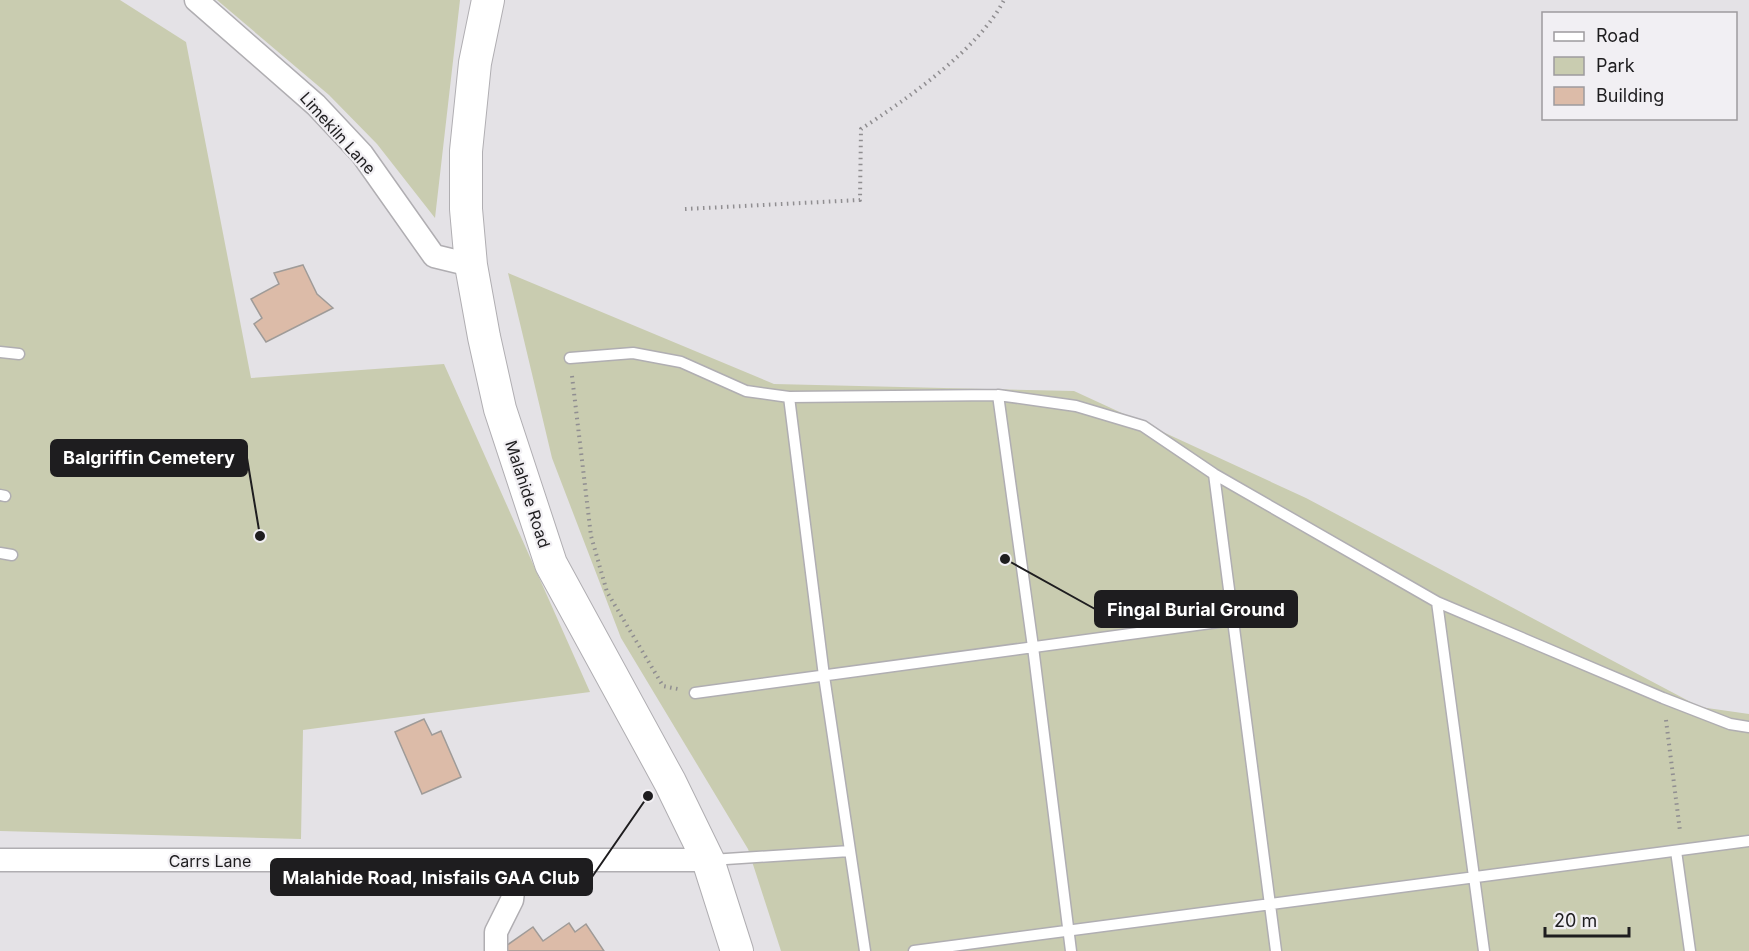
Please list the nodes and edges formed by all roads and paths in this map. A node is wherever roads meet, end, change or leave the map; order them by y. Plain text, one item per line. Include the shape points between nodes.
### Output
1 (196, 0) edge
2 (488, 0) edge
3 (1004, 0) edge
4 (686, 209) dead end
5 (471, 265) junction
6 (0, 352) edge
7 (19, 354) dead end
8 (570, 358) joint
9 (998, 395) junction
10 (789, 397) junction
11 (1214, 474) junction
12 (0, 554) edge
13 (12, 555) dead end
14 (1437, 603) junction
15 (1233, 620) junction
16 (1033, 647) junction
17 (824, 676) junction
18 (695, 693) joint
19 (1663, 698) junction
20 (1749, 728) edge
21 (1749, 841) edge
22 (1680, 850) junction
23 (850, 851) junction
24 (0, 860) edge
25 (517, 860) junction
26 (708, 860) junction
27 (1475, 877) junction
28 (1270, 904) junction
29 (1069, 931) junction
30 (496, 951) edge
31 (737, 951) edge
32 (865, 951) edge
33 (914, 951) edge
34 (1071, 951) edge
35 (1276, 951) edge
36 (1484, 951) edge
37 (1690, 951) edge

1 - 5 street, Limekiln Lane via 324,113 362,154 435,256
2 - 5 main road, Malahide Road via 475,63 466,151
3 - 4 path via 965,48 908,98 861,129 860,201
5 - 26 main road, Malahide Road via 500,409 551,564
6 - 7 lane
8 - 10 lane via 633,353 681,362 746,391
8 - 18 path via 591,536 607,592 663,686
9 - 10 lane
9 - 11 lane via 1076,406 1143,426
9 - 16 lane
10 - 17 lane
11 - 14 lane
11 - 15 lane
12 - 13 lane
14 - 19 lane
14 - 27 lane
15 - 16 lane
15 - 28 lane
16 - 17 lane
16 - 29 lane
17 - 18 lane
17 - 23 lane
19 - 20 lane
19 - 22 path
21 - 22 lane
22 - 27 lane
22 - 37 lane
23 - 26 lane
23 - 32 lane
24 - 25 street, Carrs Lane
25 - 26 street, Carrs Lane
25 - 30 street via 512,900 496,932
26 - 31 main road, Malahide Road
27 - 28 lane
27 - 36 lane
28 - 29 lane
28 - 35 lane
29 - 33 lane
29 - 34 lane

